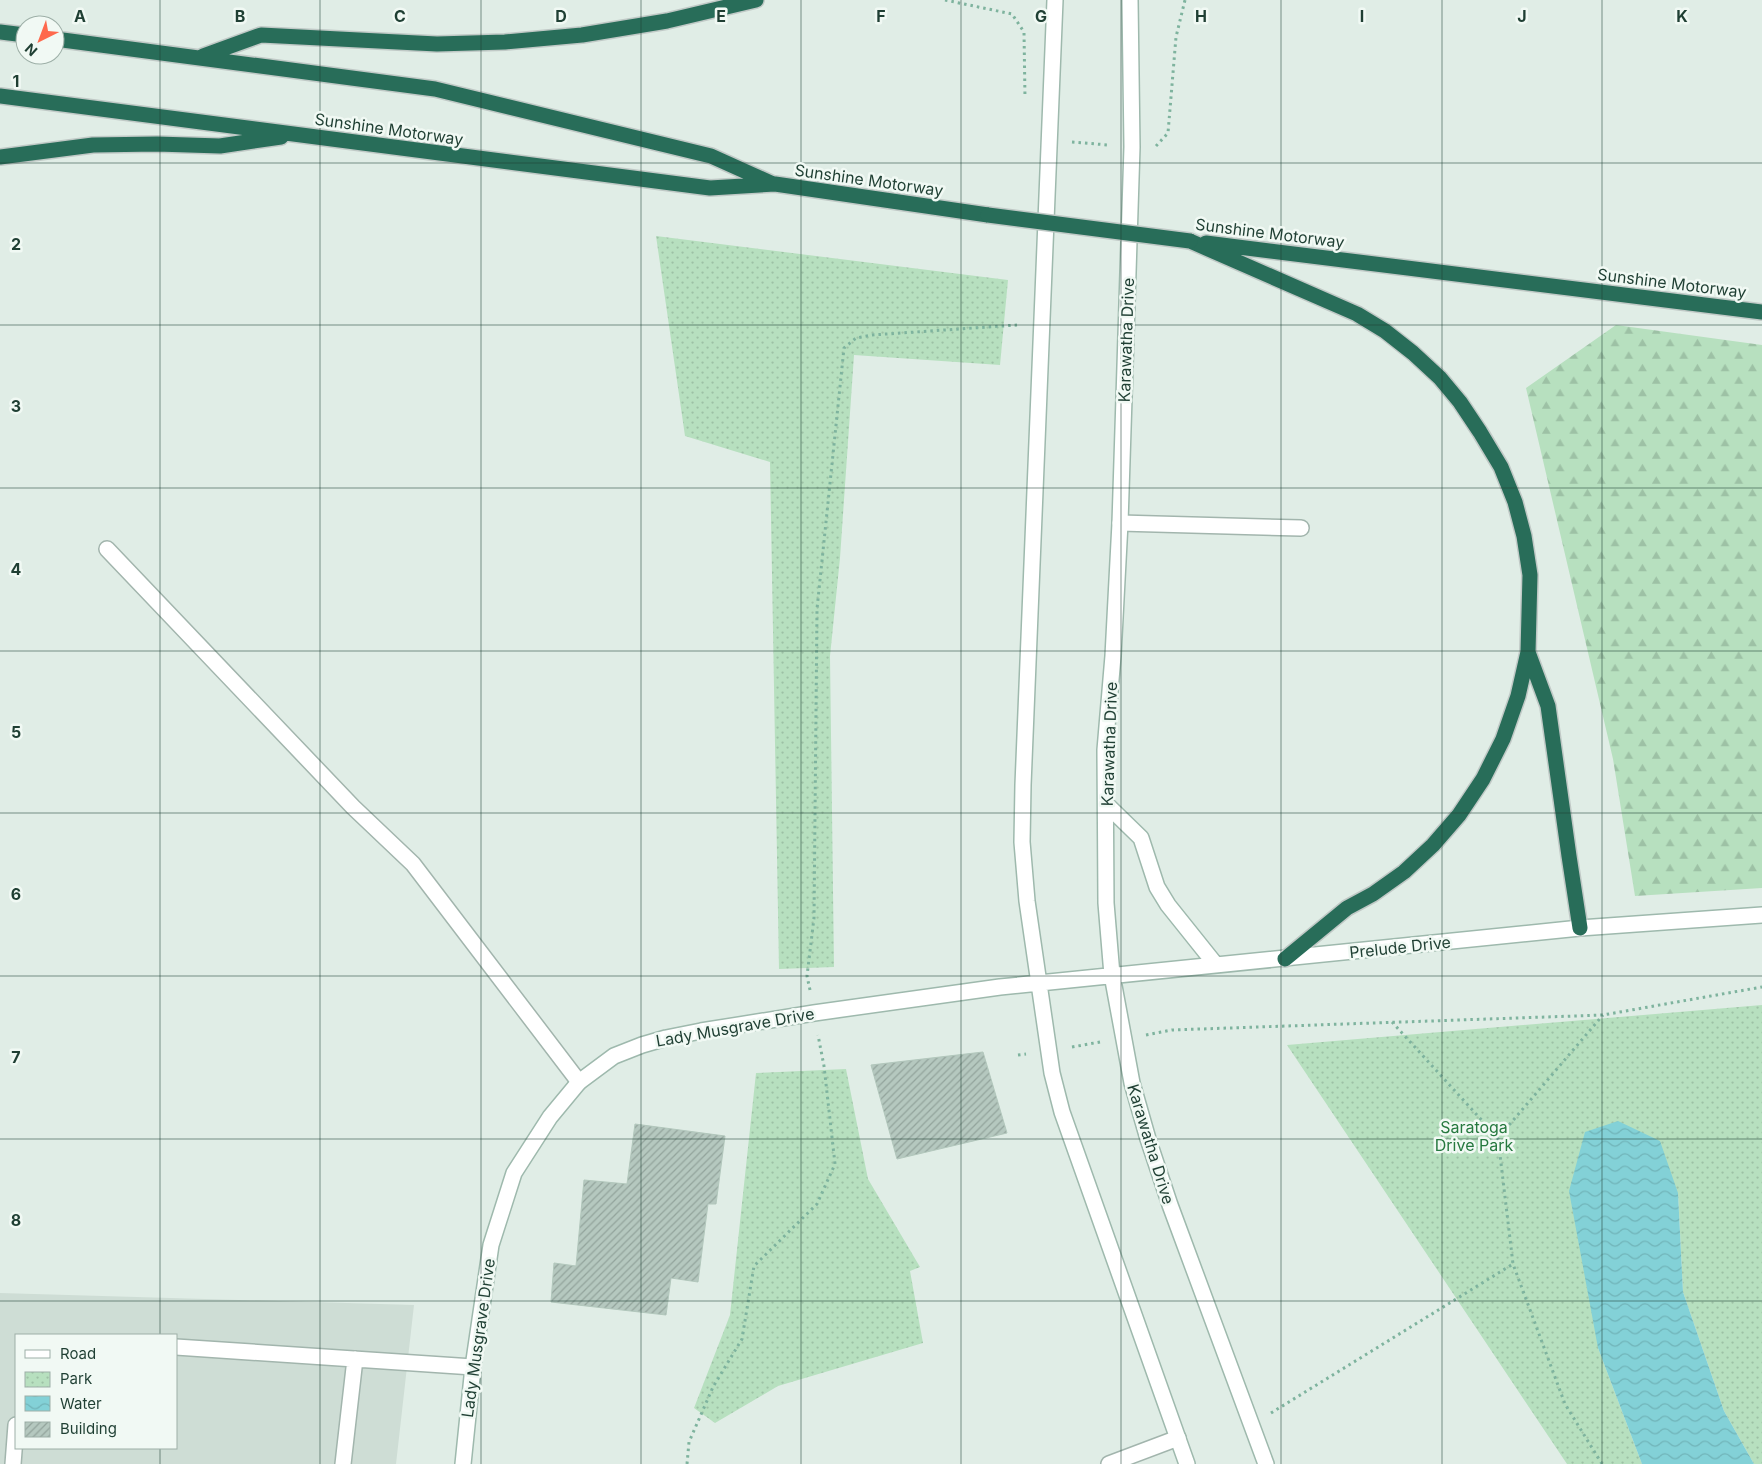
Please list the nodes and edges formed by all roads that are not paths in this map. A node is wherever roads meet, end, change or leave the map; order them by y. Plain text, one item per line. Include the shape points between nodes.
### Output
1 (756, 0) edge
2 (1055, 0) edge
3 (1130, 0) edge
4 (0, 32) edge
5 (15, 34) edge
6 (65, 40) edge
7 (199, 57) junction
8 (0, 96) edge
9 (300, 134) junction
10 (0, 157) edge
11 (775, 184) junction
12 (1190, 241) junction
13 (1762, 312) edge
14 (1120, 523) junction
15 (1301, 528) dead end
16 (107, 549) dead end
17 (1528, 652) junction
18 (1106, 804) junction
19 (1762, 915) edge
20 (1580, 928) junction
21 (1284, 959) junction
22 (1216, 965) junction
23 (1112, 975) junction
24 (1039, 983) junction
25 (580, 1082) junction
26 (178, 1347) edge
27 (355, 1359) junction
28 (473, 1366) junction
29 (15, 1438) edge
30 (1178, 1438) junction
31 (13, 1464) edge
32 (343, 1464) edge
33 (462, 1464) edge
34 (1109, 1464) edge
35 (1187, 1464) edge
36 (1266, 1464) edge

1 - 7 highway via 668,21 582,35 437,44 262,36
2 - 24 main road via 1022,794 1027,901
3 - 14 main road, Karawatha Drive via 1132,147
4 - 5 highway
6 - 7 highway, Sunshine Motorway
7 - 11 highway, Sunshine Motorway via 435,89 711,156
8 - 9 highway, Sunshine Motorway
9 - 10 highway via 220,146 93,145
9 - 11 highway, Sunshine Motorway via 710,188
11 - 12 highway, Sunshine Motorway, bridge
12 - 13 highway, Sunshine Motorway
12 - 17 highway via 1357,314 1413,353 1455,396 1500,467 1515,502 1530,575
14 - 15 main road
14 - 18 main road, Karawatha Drive via 1105,750
16 - 25 main road via 353,808 413,864
17 - 20 highway via 1548,706
17 - 21 highway via 1518,696 1503,739 1483,780 1459,815 1404,872 1346,908
18 - 22 main road via 1141,838 1157,887
18 - 23 main road, Karawatha Drive via 1106,903
19 - 20 main road, Prelude Drive
20 - 21 main road, Prelude Drive
21 - 22 main road, Prelude Drive
22 - 23 main road, Prelude Drive
23 - 24 main road, Prelude Drive
23 - 36 main road, Karawatha Drive via 1132,1083 1170,1205
24 - 25 main road, Lady Musgrave Drive via 700,1031 650,1042 614,1056
24 - 30 main road via 1052,1072 1062,1112
25 - 28 main road, Lady Musgrave Drive via 550,1117 514,1173 491,1245
26 - 27 main road
27 - 28 main road
27 - 32 main road
28 - 33 main road, Lady Musgrave Drive
29 - 31 main road
30 - 34 main road
30 - 35 main road

